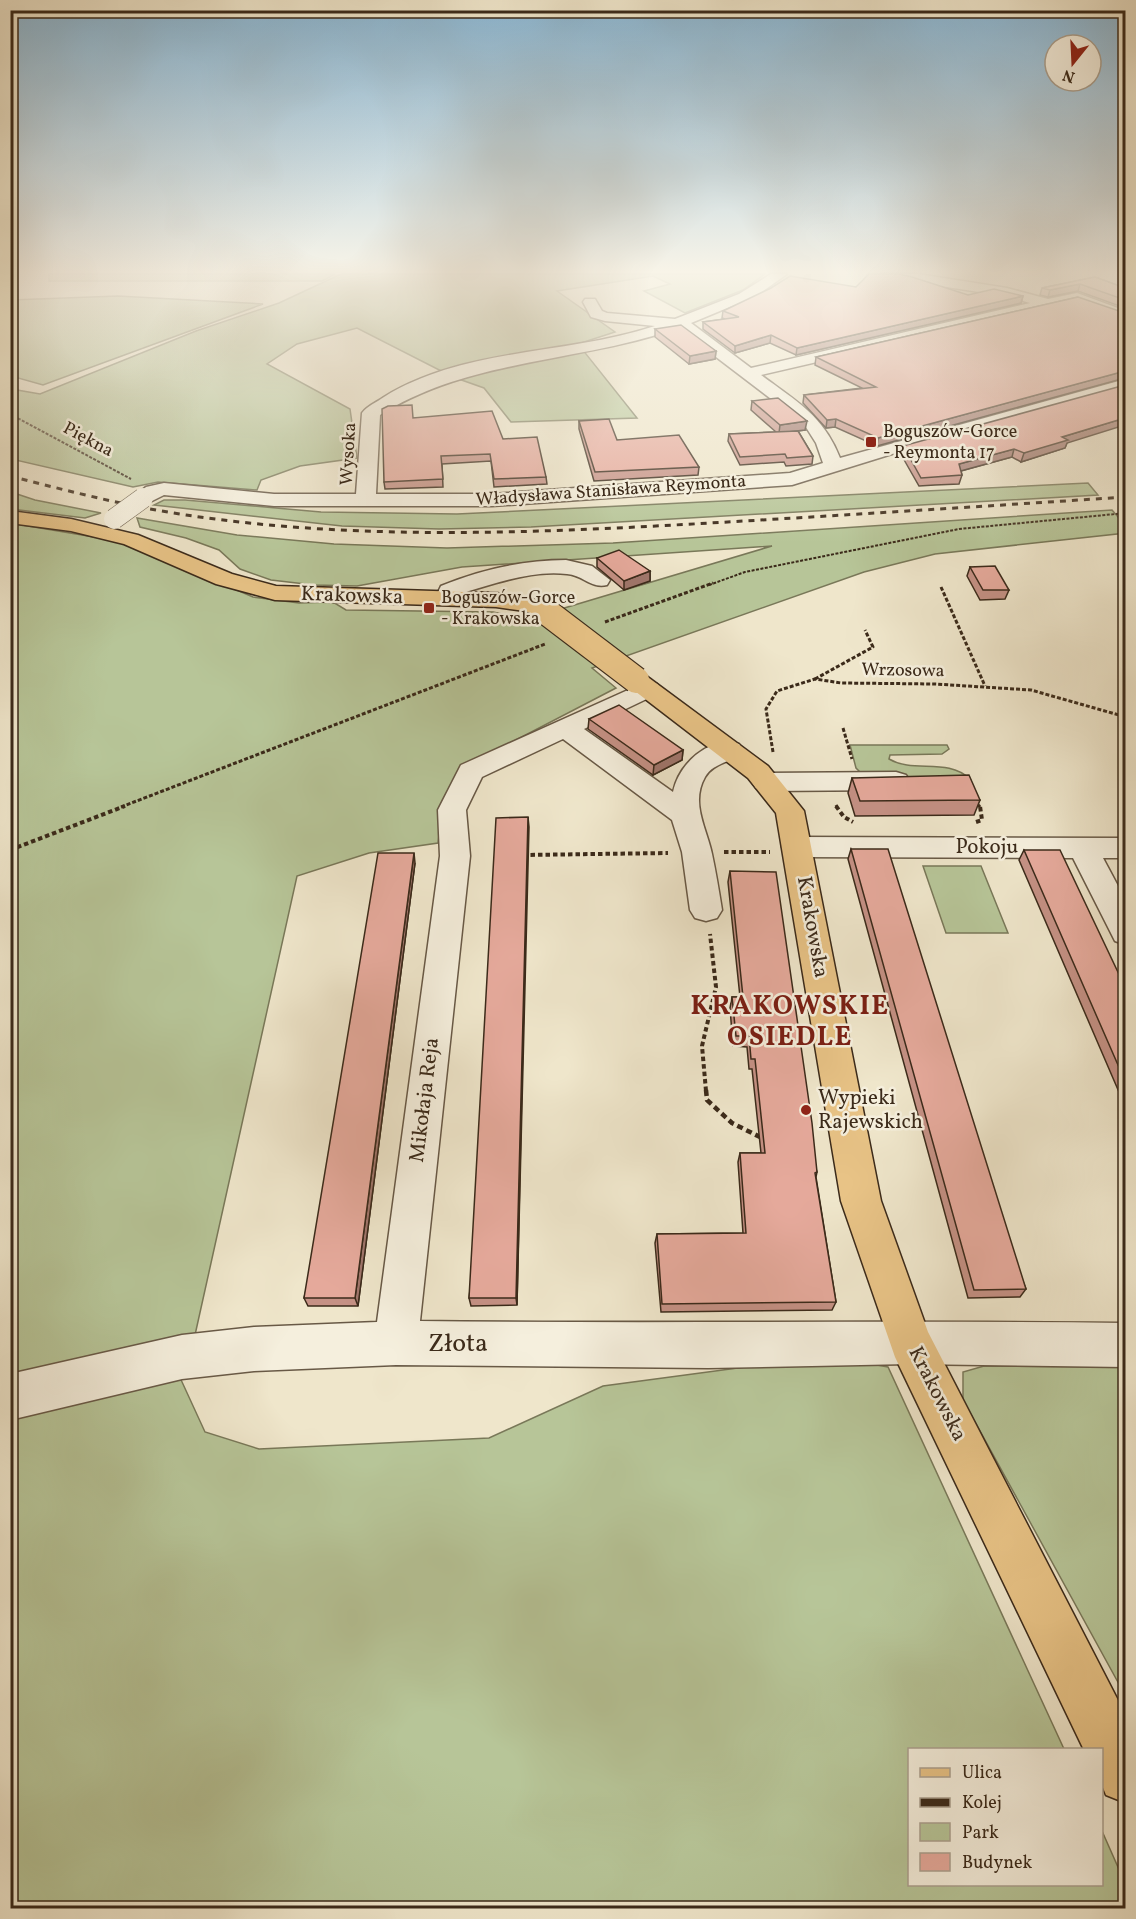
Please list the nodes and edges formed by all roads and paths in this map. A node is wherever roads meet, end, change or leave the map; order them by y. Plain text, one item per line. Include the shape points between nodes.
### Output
1 (490, 364) edge
2 (737, 364) edge
3 (791, 364) edge
4 (750, 373) junction
5 (1125, 384) edge
6 (10, 414) edge
7 (834, 467) junction
8 (148, 494) junction
9 (365, 500) junction
10 (1078, 516) dead end
11 (10, 517) edge
12 (98, 526) junction
13 (599, 580) dead end
14 (941, 586) dead end
15 (446, 599) junction
16 (594, 626) dead end
17 (865, 630) dead end
18 (551, 641) dead end
19 (815, 680) junction
20 (642, 685) junction
21 (985, 686) junction
22 (1125, 717) edge
23 (565, 728) junction
24 (729, 750) junction
25 (762, 777) junction
26 (919, 781) edge
27 (970, 796) edge
28 (835, 802) dead end
29 (686, 815) junction
30 (972, 823) dead end
31 (856, 824) dead end
32 (1083, 848) junction
33 (1125, 848) edge
34 (10, 850) edge
35 (798, 850) junction
36 (697, 852) junction
37 (513, 855) edge
38 (706, 910) joint
39 (1125, 933) edge
40 (765, 1139) edge
41 (910, 1342) junction
42 (396, 1343) junction
43 (1125, 1345) edge
44 (10, 1397) edge
45 (1125, 1775) edge

1 - 9 street, Wysoka via 396,395 371,413
2 - 4 street
3 - 4 street
4 - 7 street via 811,421
5 - 7 street, Władysława Stanisława Reymonta
6 - 8 path, Piękna
7 - 9 street, Władysława Stanisława Reymonta via 792,479 709,485 492,500
8 - 9 street, Władysława Stanisława Reymonta via 164,489 274,500
8 - 12 street, bridge
10 - 16 path via 959,529 745,572
11 - 12 main road, Krakowska
12 - 15 main road, Krakowska via 249,588 275,593
13 - 15 street via 575,568 539,569 461,586 449,591
14 - 21 path
15 - 20 main road, Krakowska, bridge via 530,605 548,613
17 - 19 path via 873,647
18 - 34 path
19 - 21 path, Wrzosowa
19 - 25 path, Wrzosowa via 777,691 766,709 776,765
20 - 23 street, Mikołaja Reja
20 - 24 main road, Krakowska
21 - 22 path, Wrzosowa via 1031,690
23 - 29 street
23 - 42 street, Mikołaja Reja via 471,771 452,810 455,856
24 - 25 main road, Krakowska
24 - 29 street via 702,761 692,772 686,789
25 - 26 street
25 - 35 main road, Krakowska via 790,811
27 - 30 path via 982,813 982,820
28 - 31 path via 843,817
29 - 36 street
32 - 33 street, Pokoju
32 - 35 street, Pokoju
32 - 39 street
35 - 36 path
35 - 41 main road, Krakowska via 861,1201
36 - 37 path
36 - 38 street
38 - 40 path via 716,987 702,1046 707,1100 732,1123
41 - 42 street, Złota via 708,1346
41 - 43 street, Złota
41 - 45 main road, Krakowska
42 - 44 street, Złota via 254,1349 182,1357

